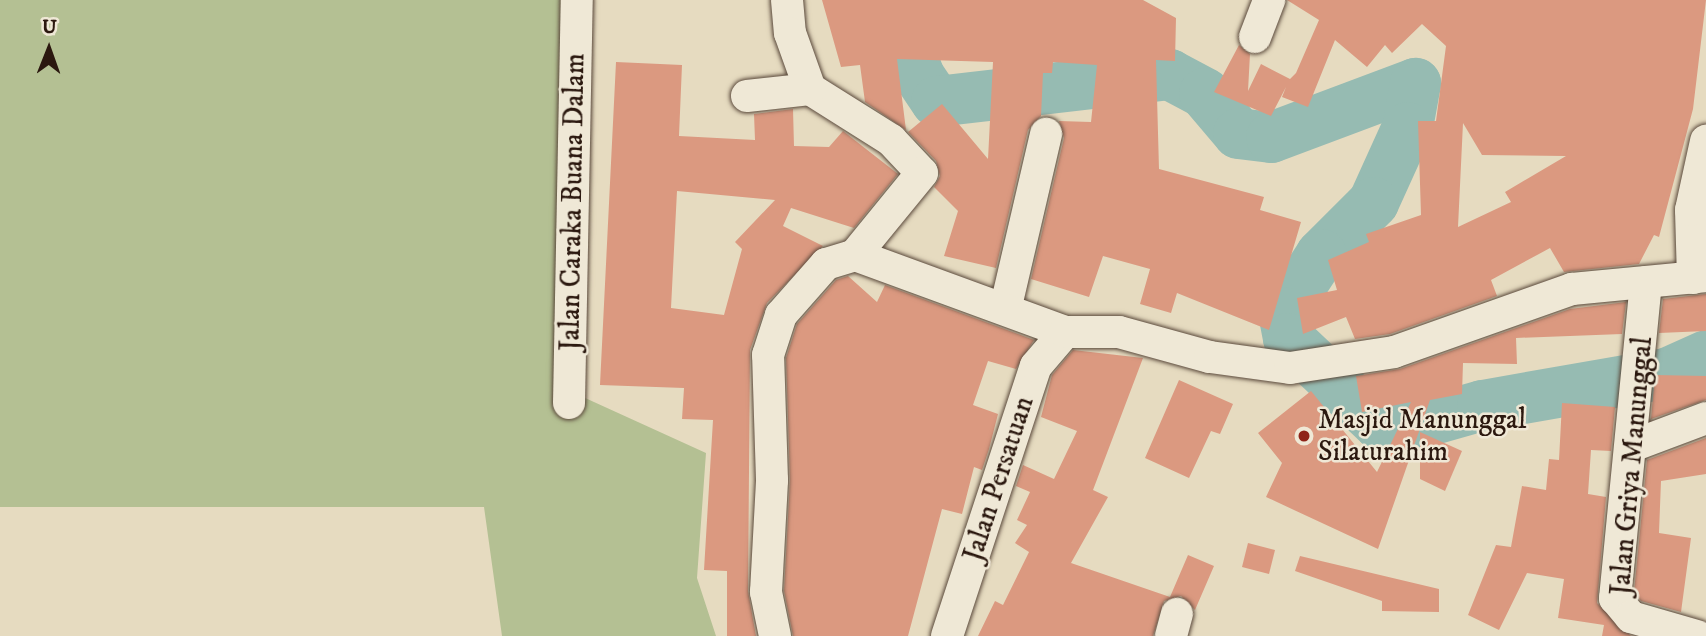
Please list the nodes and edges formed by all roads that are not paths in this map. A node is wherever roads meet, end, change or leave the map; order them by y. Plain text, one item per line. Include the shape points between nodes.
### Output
1 (577, 0) edge
2 (787, 0) edge
3 (1269, 0) edge
4 (1255, 37) dead end
5 (810, 89) junction
6 (747, 96) dead end
7 (1046, 134) dead end
8 (1706, 141) edge
9 (841, 260) junction
10 (1699, 277) edge
11 (1646, 282) junction
12 (1006, 306) junction
13 (1065, 332) junction
14 (569, 403) dead end
15 (1706, 418) edge
16 (1632, 446) junction
17 (775, 636) edge
18 (947, 636) edge
19 (1697, 636) edge

1 - 14 street, Jalan Caraka Buana Dalam
2 - 5 street via 790,33
3 - 4 street
5 - 6 street
5 - 9 street via 891,140 922,173
7 - 12 street
8 - 10 street via 1691,210
9 - 12 street
9 - 17 street via 781,315 768,355 772,480 765,592
10 - 11 street
11 - 13 street via 1572,289 1394,352 1290,368 1210,357 1119,332
11 - 16 street, Jalan Griya Manunggal
12 - 13 street
13 - 18 street, Jalan Persatuan via 1036,366
15 - 16 street
16 - 19 street, Jalan Griya Manunggal via 1615,598 1631,617

